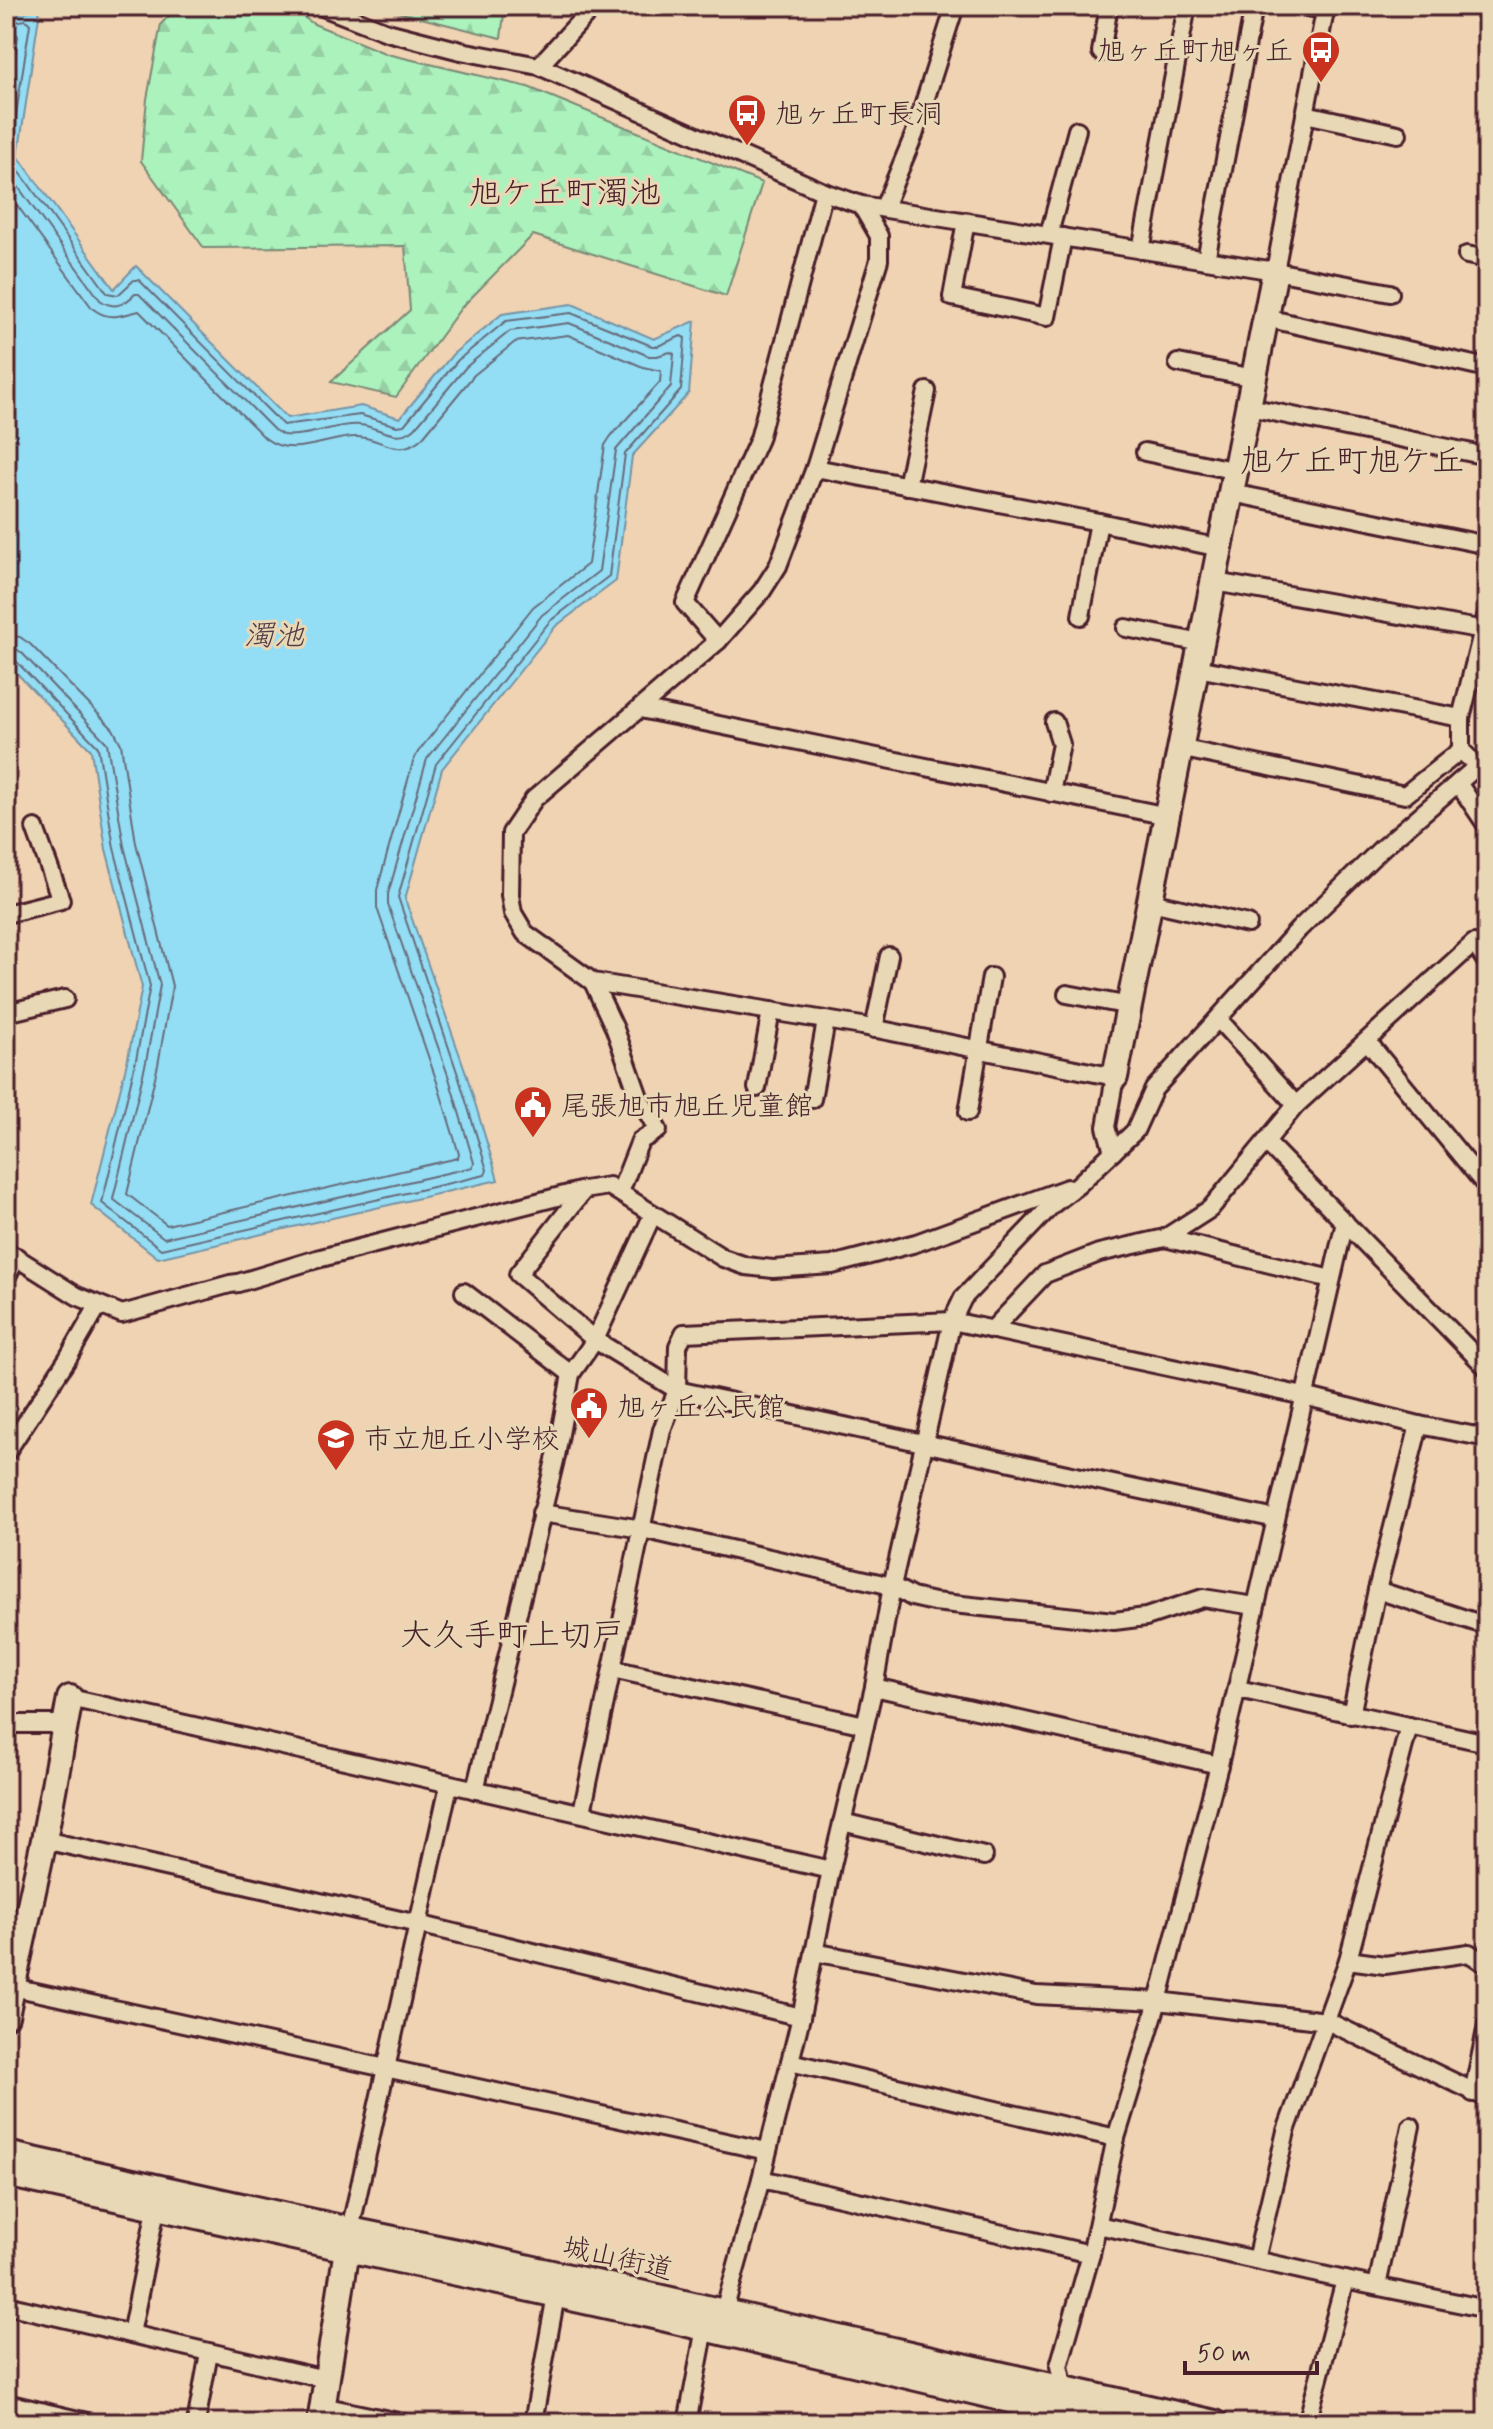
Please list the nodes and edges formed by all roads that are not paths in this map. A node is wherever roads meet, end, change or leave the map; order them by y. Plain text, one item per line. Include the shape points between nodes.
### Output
1 (320, 6) edge
2 (594, 6) edge
3 (955, 6) edge
4 (1109, 6) edge
5 (1187, 6) edge
6 (1254, 6) edge
7 (1300, 6) edge
8 (1325, 8) edge
9 (1101, 52) dead end
10 (539, 66) junction
11 (1305, 114) junction
12 (1077, 130) dead end
13 (1398, 134) dead end
14 (824, 192) junction
15 (861, 205) junction
16 (884, 207) junction
17 (966, 221) junction
18 (1056, 236) junction
19 (1141, 250) junction
20 (1467, 255) dead end
21 (1487, 259) edge
22 (1206, 260) junction
23 (1275, 271) junction
24 (1390, 293) dead end
25 (1266, 318) junction
26 (1178, 363) dead end
27 (1487, 368) edge
28 (1254, 378) junction
29 (927, 391) dead end
30 (1249, 407) junction
31 (1145, 452) dead end
32 (1487, 456) edge
33 (815, 468) junction
34 (1234, 482) junction
35 (907, 486) junction
36 (1099, 522) junction
37 (1487, 545) edge
38 (1220, 548) junction
39 (1215, 582) junction
40 (1487, 613) edge
41 (1081, 616) dead end
42 (1126, 628) dead end
43 (1484, 630) junction
44 (718, 641) junction
45 (1202, 643) junction
46 (1197, 668) junction
47 (640, 709) junction
48 (1461, 718) junction
49 (1054, 722) dead end
50 (1179, 748) junction
51 (1461, 750) junction
52 (1482, 762) edge
53 (1458, 783) junction
54 (1051, 793) junction
55 (1168, 816) junction
56 (1487, 826) edge
57 (35, 828) dead end
58 (1151, 902) junction
59 (6, 914) edge
60 (1248, 924) dead end
61 (889, 956) dead end
62 (1487, 963) edge
63 (991, 977) dead end
64 (593, 982) junction
65 (1067, 994) dead end
66 (65, 999) dead end
67 (1130, 1006) junction
68 (771, 1011) junction
69 (6, 1013) edge
70 (1219, 1020) junction
71 (826, 1021) junction
72 (874, 1029) junction
73 (1367, 1041) junction
74 (979, 1048) junction
75 (1115, 1077) junction
76 (757, 1088) dead end
77 (812, 1099) dead end
78 (1296, 1105) junction
79 (968, 1112) dead end
80 (1267, 1143) junction
81 (1113, 1152) junction
82 (1078, 1185) junction
83 (1487, 1187) edge
84 (584, 1190) junction
85 (620, 1192) junction
86 (653, 1214) junction
87 (1345, 1222) junction
88 (1165, 1238) junction
89 (11, 1254) edge
90 (6, 1278) edge
91 (1331, 1279) junction
92 (464, 1292) dead end
93 (98, 1306) junction
94 (952, 1321) junction
95 (992, 1330) junction
96 (595, 1340) junction
97 (1487, 1368) edge
98 (571, 1374) junction
99 (677, 1390) junction
100 (1304, 1396) junction
101 (1419, 1425) junction
102 (1487, 1438) edge
103 (926, 1443) junction
104 (6, 1453) edge
105 (541, 1513) junction
106 (1276, 1519) junction
107 (642, 1529) junction
108 (892, 1586) junction
109 (1377, 1590) junction
110 (1255, 1606) junction
111 (1487, 1626) edge
112 (612, 1669) junction
113 (874, 1687) junction
114 (1238, 1689) junction
115 (70, 1698) joint
116 (1351, 1715) junction
117 (6, 1724) edge
118 (65, 1724) junction
119 (865, 1725) junction
120 (1409, 1726) junction
121 (1487, 1743) edge
122 (1219, 1765) junction
123 (449, 1785) junction
124 (475, 1790) junction
125 (582, 1812) junction
126 (842, 1822) junction
127 (44, 1840) junction
128 (984, 1856) dead end
129 (831, 1870) junction
130 (418, 1924) junction
131 (814, 1952) junction
132 (1348, 1960) junction
133 (1487, 1965) edge
134 (13, 1987) junction
135 (1158, 2001) junction
136 (6, 2016) edge
137 (801, 2017) junction
138 (1327, 2021) junction
139 (1487, 2025) edge
140 (790, 2062) junction
141 (387, 2069) junction
142 (1480, 2096) edge
143 (1411, 2126) dead end
144 (1116, 2138) junction
145 (767, 2151) junction
146 (6, 2154) edge
147 (6, 2174) edge
148 (761, 2179) junction
149 (156, 2209) junction
150 (1098, 2225) junction
151 (349, 2241) junction
152 (1091, 2254) junction
153 (1256, 2260) junction
154 (1345, 2280) junction
155 (1377, 2286) junction
156 (556, 2295) junction
157 (6, 2305) edge
158 (1487, 2309) edge
159 (724, 2311) junction
160 (705, 2328) junction
161 (131, 2334) junction
162 (209, 2353) junction
163 (325, 2379) junction
164 (6, 2403) edge
165 (1061, 2408) edge
166 (321, 2414) edge
167 (91, 2423) edge
168 (196, 2423) edge
169 (403, 2423) edge
170 (533, 2423) edge
171 (687, 2423) edge
172 (1107, 2423) edge
173 (1215, 2423) edge
174 (1307, 2423) edge

1 - 10 street via 387,32
2 - 10 street
3 - 16 street via 914,135
4 - 9 street
5 - 19 street
6 - 22 street
7 - 8 street
8 - 11 street
10 - 14 street
11 - 13 street
11 - 23 street
12 - 18 street
14 - 15 street
14 - 44 street via 759,439 685,603
15 - 16 street
15 - 33 street via 879,236 879,260
16 - 17 street
17 - 18 street
17 - 18 street via 952,297 1047,317
18 - 19 street
19 - 22 street
20 - 21 street
22 - 23 street
23 - 24 street
23 - 25 street
25 - 27 street
25 - 28 street
26 - 28 street
28 - 30 street
29 - 35 street
30 - 32 street
30 - 34 street
31 - 34 street
33 - 35 street
33 - 44 street via 778,566
34 - 37 street
34 - 38 street
35 - 36 street
36 - 38 street
36 - 41 street
38 - 39 street
39 - 43 street
39 - 45 street
40 - 43 street
42 - 45 street
43 - 48 street
44 - 47 street
45 - 46 street
46 - 48 street
46 - 50 street
47 - 54 street
47 - 64 street via 534,799 511,833 513,913 525,933
48 - 51 street
49 - 54 street via 1061,744
50 - 51 street via 1405,795
50 - 55 street
51 - 52 street
52 - 53 street
53 - 56 street
53 - 70 street via 1299,929
54 - 55 street
55 - 58 street
57 - 59 street via 61,900
58 - 60 street
58 - 67 street
61 - 72 street
62 - 73 street via 1474,943
63 - 74 street
64 - 68 street
64 - 85 street via 640,1100 658,1130 640,1141
65 - 67 street
66 - 69 street
67 - 75 street
68 - 71 street
68 - 76 street
70 - 78 street
70 - 81 street via 1154,1089 1135,1131
71 - 72 street
71 - 77 street
72 - 74 street
73 - 78 street
73 - 83 street
74 - 75 street
74 - 79 street
75 - 81 street via 1106,1127
78 - 80 street
80 - 87 street
80 - 88 street via 1210,1209
81 - 82 street
82 - 86 street via 916,1243 832,1265 746,1266 723,1258
82 - 94 street via 963,1298
84 - 85 street via 609,1186
84 - 93 street via 122,1314
84 - 96 street via 518,1274
85 - 86 street
86 - 96 street
87 - 91 street
87 - 97 street
88 - 91 street
88 - 95 street via 1099,1253 1045,1274
89 - 90 street
89 - 93 street
91 - 100 street
92 - 98 street
93 - 104 street
94 - 95 street
94 - 99 street via 684,1333 678,1346
94 - 103 street
95 - 100 street
96 - 98 street
96 - 99 street
98 - 105 street
99 - 103 street
99 - 107 street via 662,1430
100 - 101 street
100 - 106 street
101 - 102 street
101 - 109 street
103 - 106 street
103 - 108 street
105 - 107 street
105 - 124 street
106 - 110 street
107 - 108 street
107 - 112 street
108 - 110 street via 934,1602 1114,1621 1146,1617 1203,1598
108 - 113 street
109 - 111 street
109 - 116 street
110 - 114 street
112 - 119 street
112 - 125 street
113 - 119 street
113 - 122 street
114 - 116 street
114 - 122 street
115 - 118 street
115 - 123 street
116 - 120 street
117 - 118 street
118 - 127 street
119 - 126 street
120 - 121 street
120 - 132 street
122 - 135 street
123 - 124 street
123 - 130 street
124 - 125 street
125 - 129 street
126 - 128 street
126 - 129 street
127 - 130 street
127 - 134 street
129 - 131 street
130 - 137 street
130 - 141 street
131 - 135 street via 1036,1995
131 - 137 street
132 - 133 street via 1385,1965 1469,1953
132 - 138 street
134 - 136 street
134 - 141 street
135 - 138 street
135 - 144 street
137 - 140 street
138 - 142 street
138 - 153 street via 1286,2131
139 - 142 street
140 - 144 street
140 - 145 street
141 - 145 street
141 - 151 street
143 - 155 street
144 - 150 street
145 - 148 street
146 - 151 street, 城山街道
147 - 149 street, 城山街道
148 - 152 street
148 - 159 street
149 - 151 street, 城山街道
149 - 161 street
150 - 152 street
150 - 153 street
151 - 156 street, 城山街道
151 - 159 street, 城山街道 via 481,2257
151 - 163 street
152 - 165 street via 1059,2366
153 - 154 street
154 - 155 street
154 - 174 street
155 - 158 street
156 - 160 street, 城山街道
156 - 170 street
157 - 161 street
159 - 165 street, 城山街道
160 - 165 street, 城山街道
160 - 171 street
161 - 162 street
162 - 163 street
162 - 168 street
163 - 166 street
164 - 167 street
165 - 172 street, 城山街道
165 - 173 street, 城山街道
166 - 169 street

